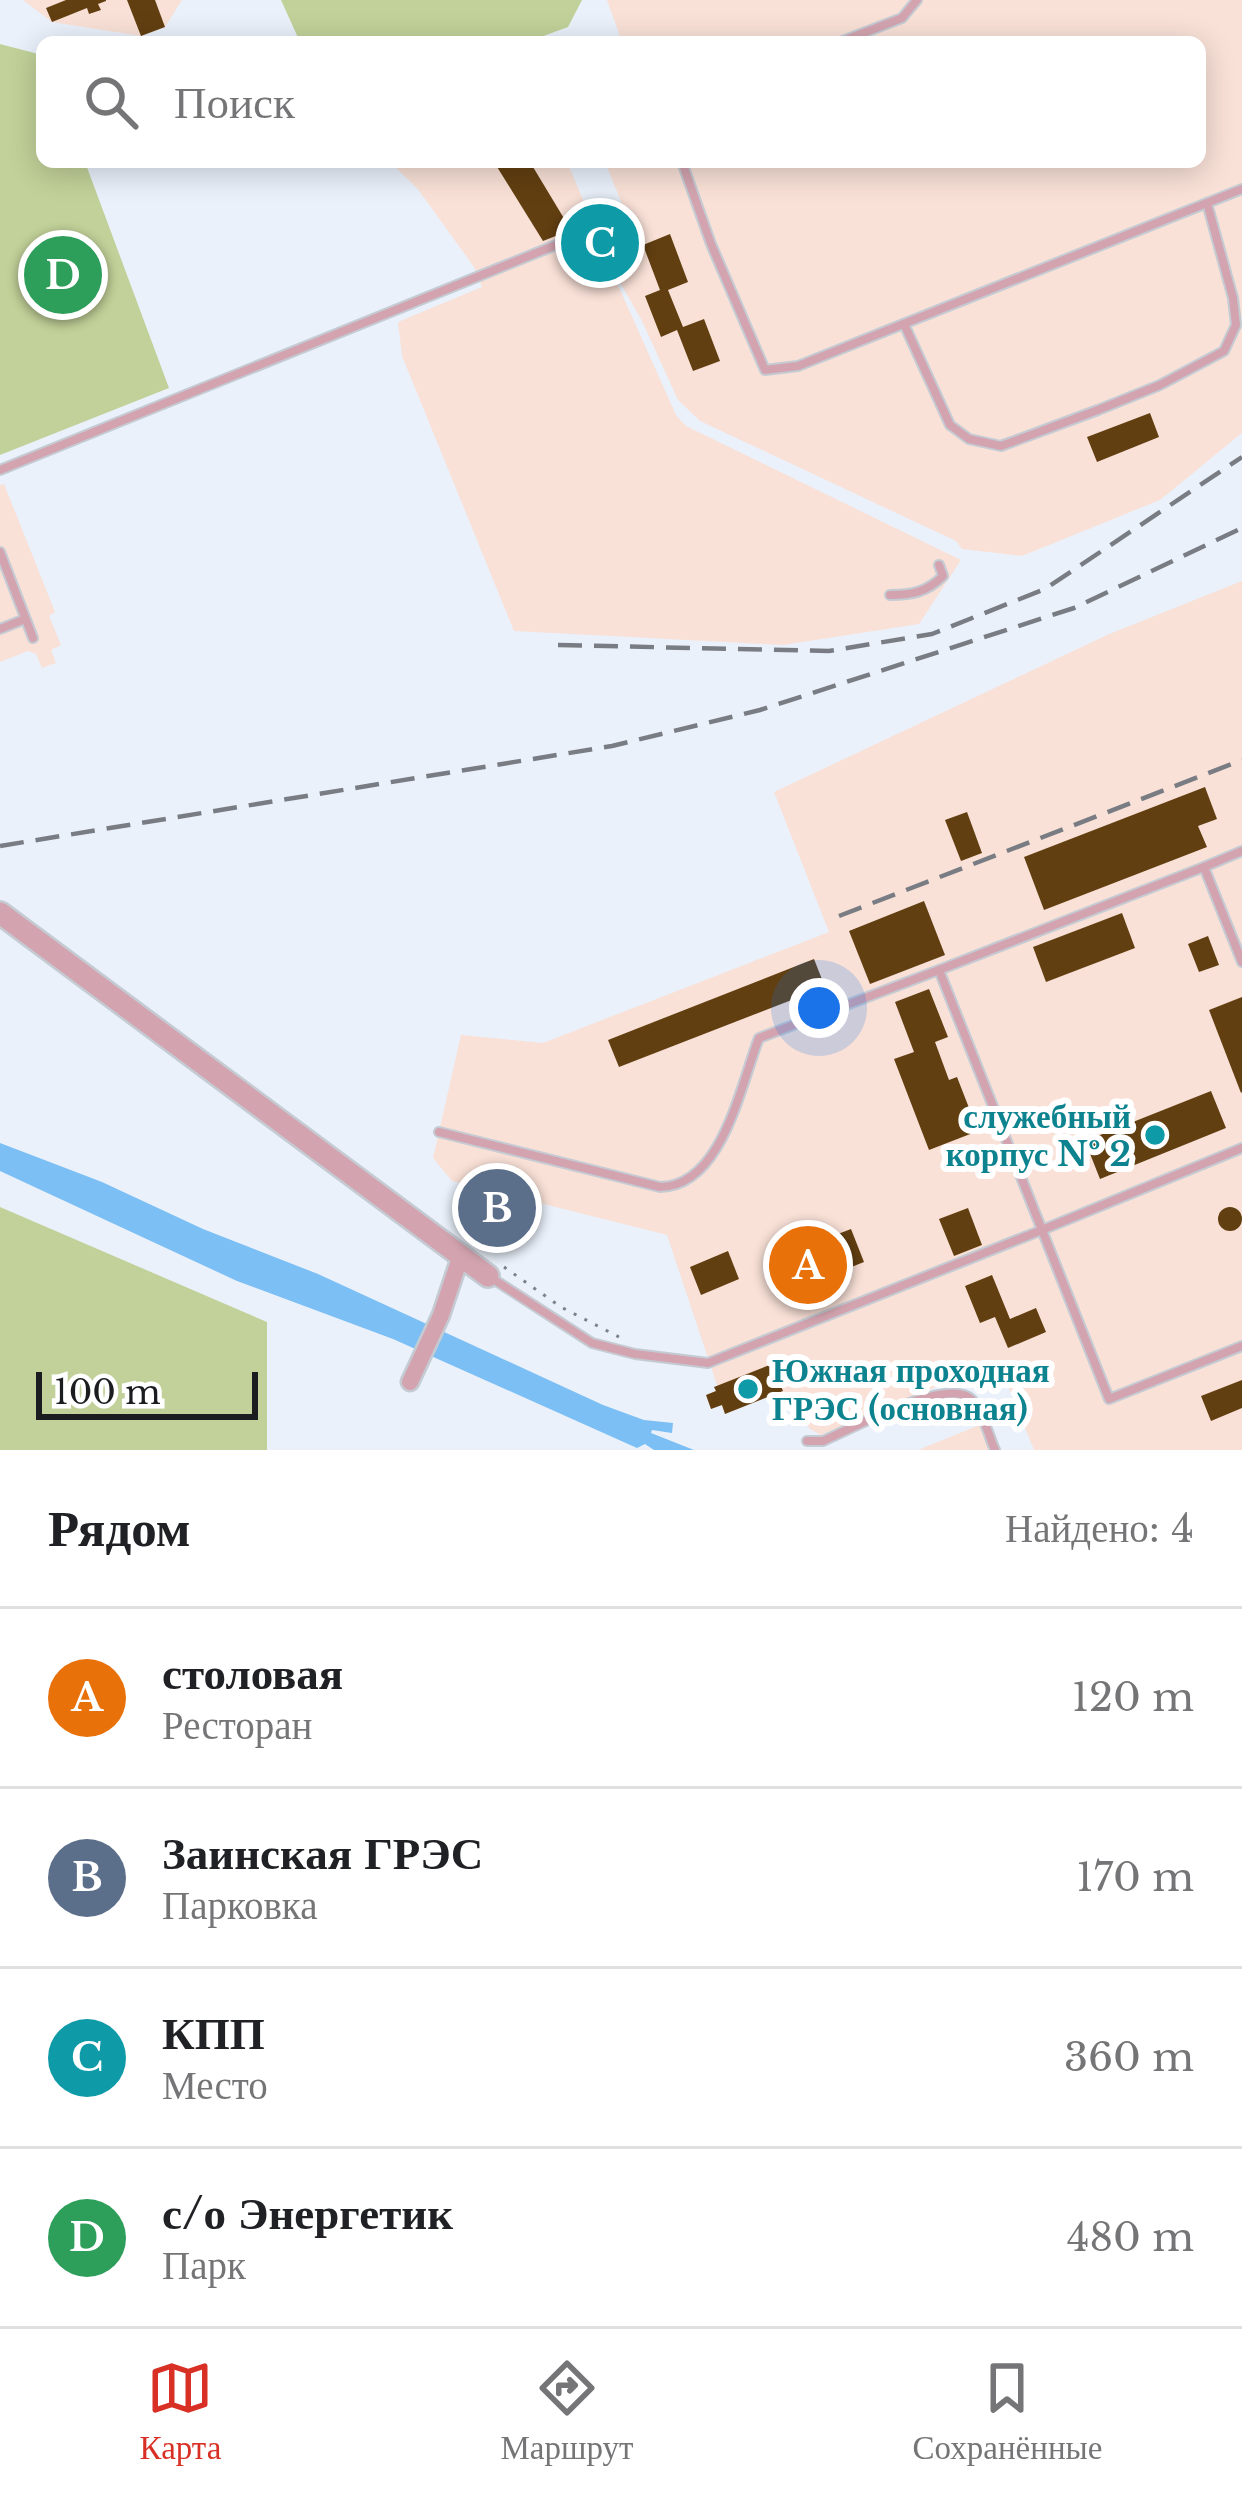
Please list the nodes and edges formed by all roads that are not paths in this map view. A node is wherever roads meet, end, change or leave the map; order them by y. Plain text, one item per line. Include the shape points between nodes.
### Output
1 (917, 0) edge
2 (856, 36) edge
3 (684, 168) edge
4 (1242, 189) edge
5 (1207, 203) junction
6 (593, 230) dead end
7 (904, 324) junction
8 (0, 470) edge
9 (0, 552) edge
10 (939, 565) dead end
11 (5, 580) edge
12 (890, 595) dead end
13 (26, 619) junction
14 (0, 629) edge
15 (33, 638) dead end
16 (1242, 851) edge
17 (1204, 867) junction
18 (0, 913) edge
19 (1242, 962) edge
20 (939, 970) junction
21 (439, 1132) dead end
22 (1242, 1148) edge
23 (1042, 1230) junction
24 (461, 1255) junction
25 (488, 1276) joint
26 (1242, 1346) edge
27 (410, 1382) dead end
28 (807, 1442) dead end
29 (994, 1450) edge

1 - 2 lane via 902,18
3 - 7 lane via 765,370 799,366
4 - 5 lane
5 - 7 lane
5 - 7 lane via 1233,298 1236,325 1224,351 1098,410 1000,446 969,439 950,425
6 - 8 lane
9 - 11 lane
10 - 12 lane via 943,576 933,586
11 - 13 lane
13 - 14 lane
13 - 15 lane
16 - 17 lane
17 - 19 lane
17 - 20 lane
18 - 24 street
20 - 21 lane via 759,1038 715,1154 675,1187
20 - 23 lane
22 - 23 lane
23 - 25 lane via 708,1363 592,1343
23 - 26 lane via 1109,1399
24 - 25 street
24 - 27 street
28 - 29 lane via 955,1391 974,1402

